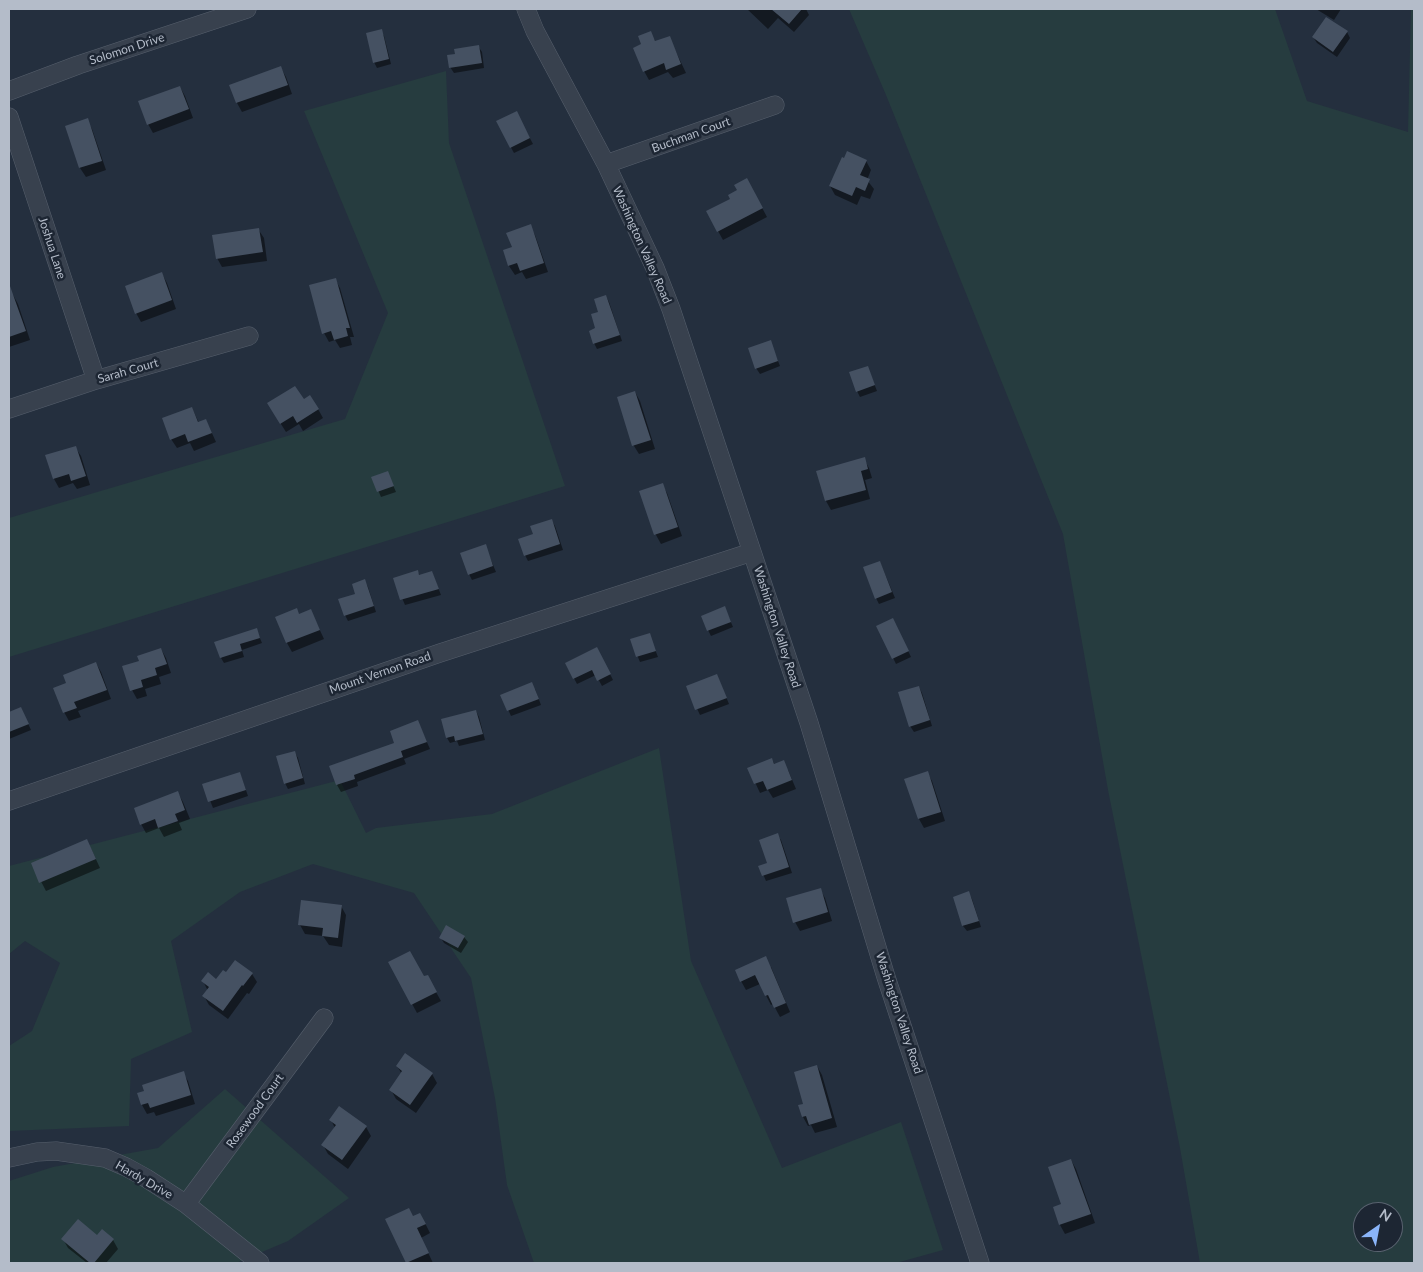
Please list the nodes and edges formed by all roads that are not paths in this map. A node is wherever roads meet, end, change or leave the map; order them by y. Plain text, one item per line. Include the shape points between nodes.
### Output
1 (247, 9) edge
2 (526, 9) edge
3 (9, 91) edge
4 (775, 104) dead end
5 (9, 117) edge
6 (606, 164) junction
7 (249, 336) dead end
8 (96, 380) junction
9 (9, 409) edge
10 (752, 552) junction
11 (9, 801) edge
12 (324, 1018) dead end
13 (9, 1158) edge
14 (186, 1204) junction
15 (260, 1263) edge
16 (980, 1263) edge

1 - 3 street, Solomon Drive
2 - 6 street, Washington Valley Road
4 - 6 street, Buchman Court
5 - 8 street, Joshua Lane
6 - 10 street, Washington Valley Road via 655,268
7 - 8 street, Sarah Court
8 - 9 street, Sarah Court
10 - 11 street, Mount Vernon Road via 440,653
10 - 16 street, Washington Valley Road
12 - 14 street, Rosewood Court
13 - 14 street, Hardy Drive via 56,1151 106,1158 146,1178
14 - 15 street, Hardy Drive

